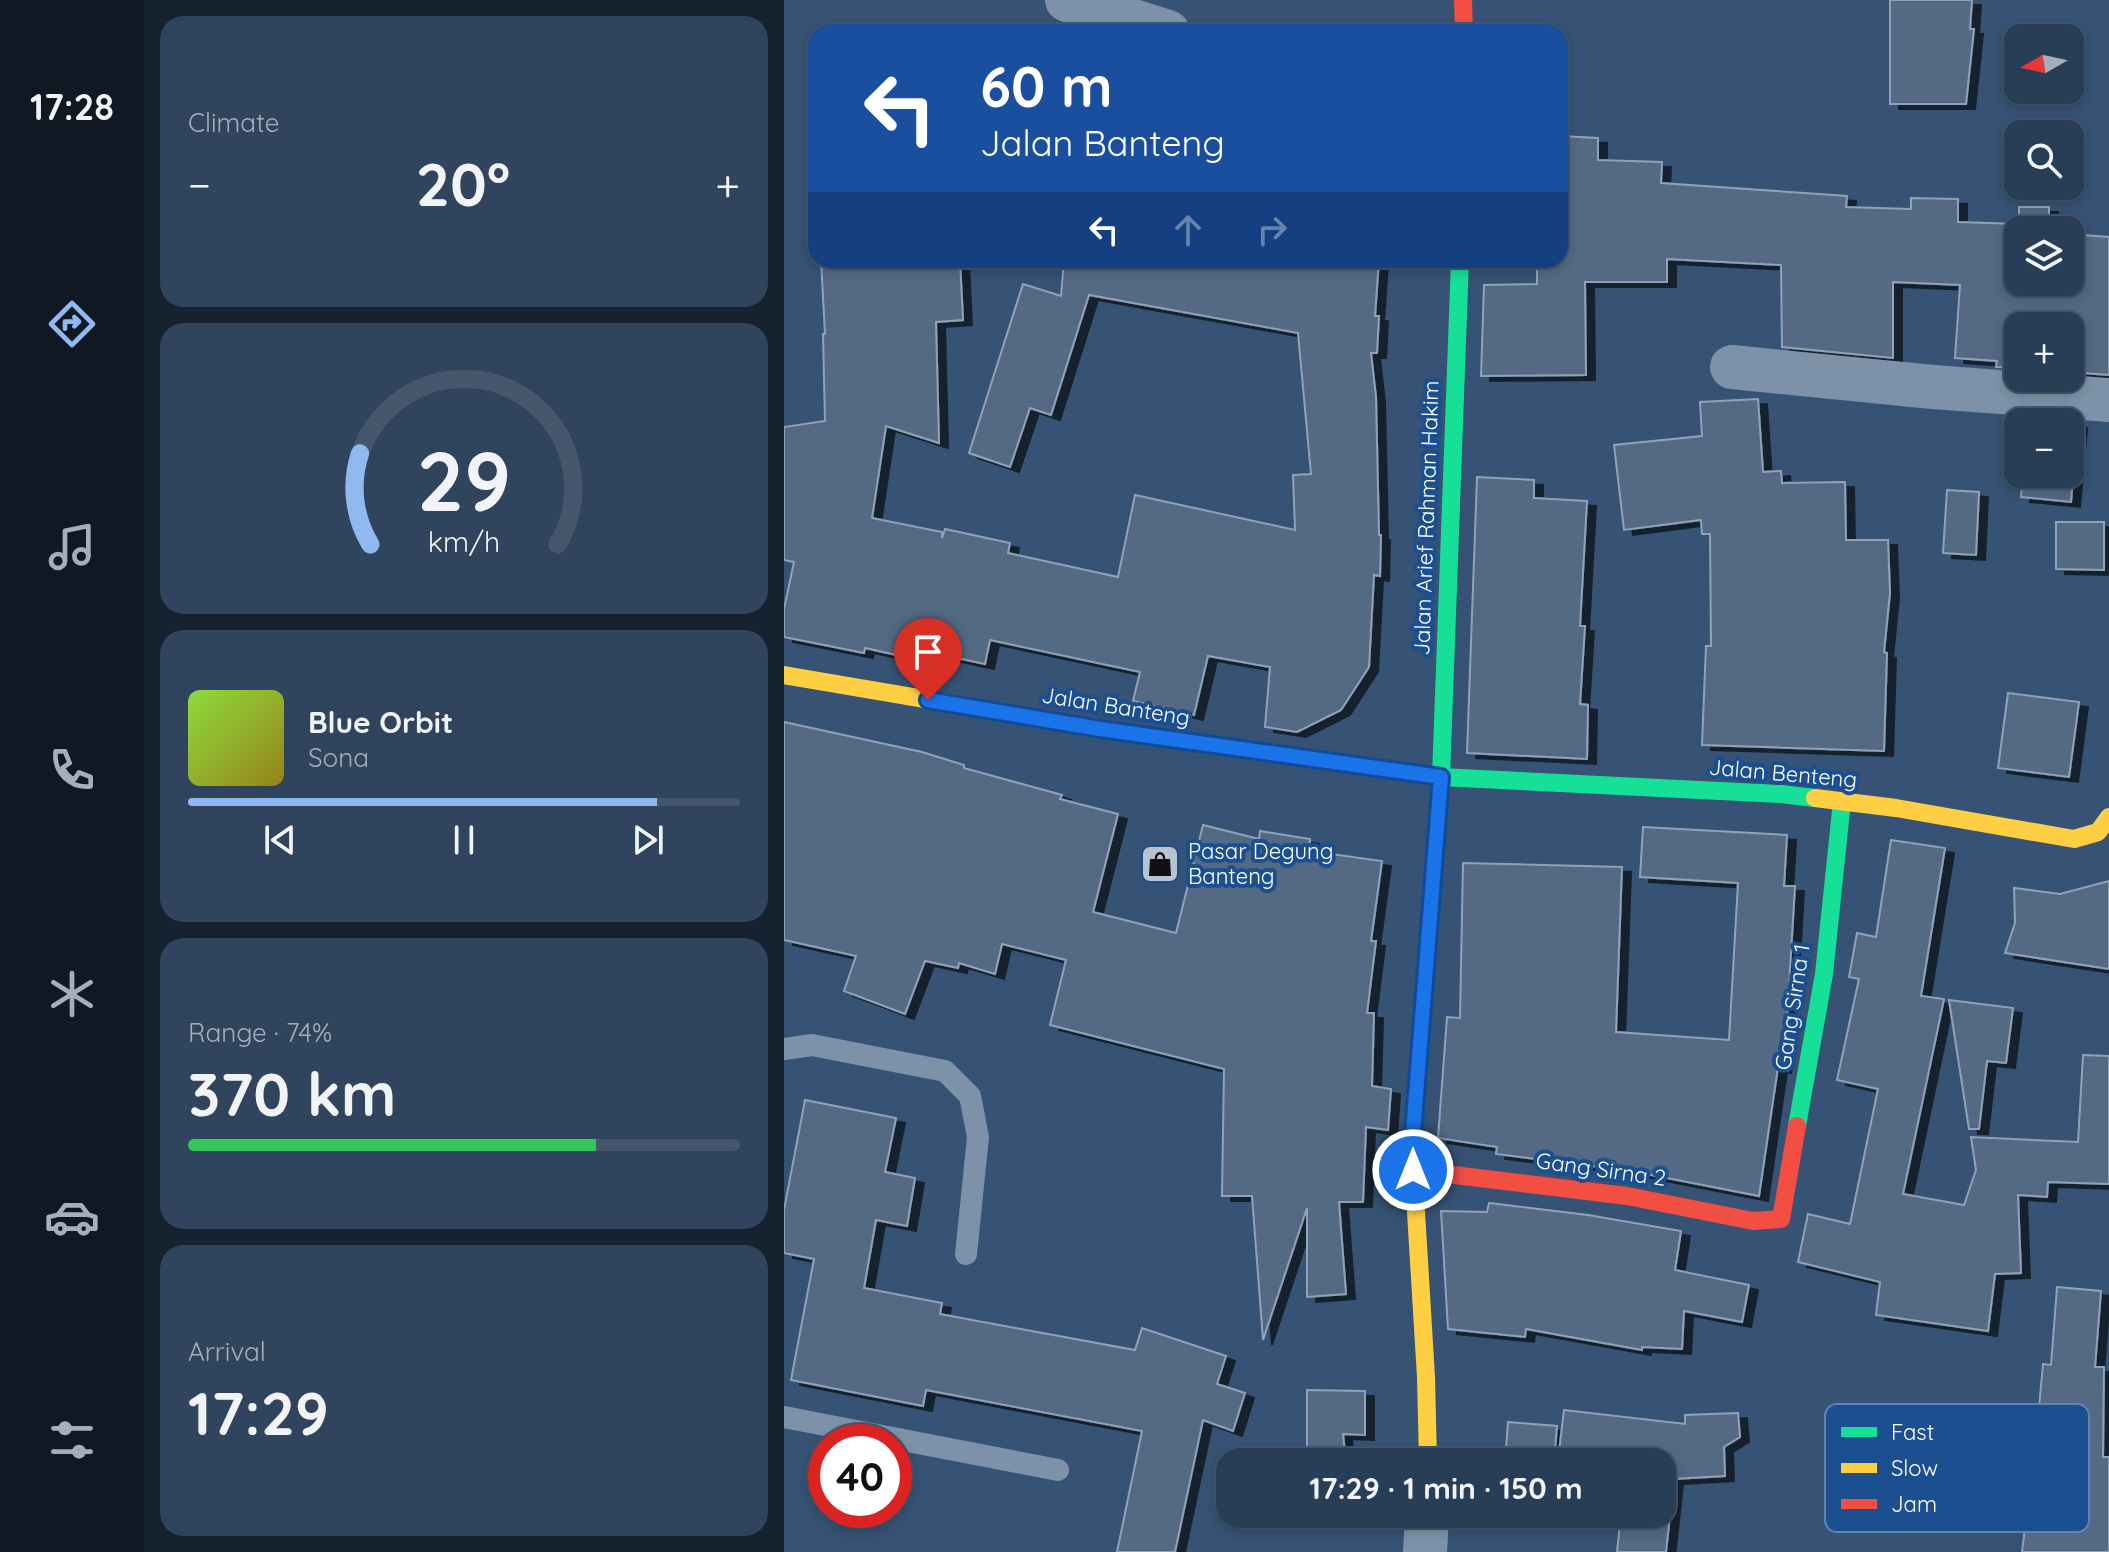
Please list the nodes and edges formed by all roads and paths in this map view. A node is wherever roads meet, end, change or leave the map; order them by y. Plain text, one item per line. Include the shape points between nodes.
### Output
1 (1067, 0) edge
2 (1463, 0) edge
3 (1143, 24) edge
4 (1464, 24) edge
5 (1460, 268) edge
6 (1732, 367) dead end
7 (2109, 400) edge
8 (784, 675) edge
9 (1441, 777) junction
10 (1842, 801) junction
11 (2109, 817) edge
12 (784, 1049) edge
13 (1413, 1170) junction
14 (1781, 1219) joint
15 (966, 1254) dead end
16 (784, 1417) edge
17 (1428, 1448) edge
18 (1058, 1470) dead end
19 (1426, 1528) edge
20 (1425, 1552) edge

1 - 3 street
2 - 4 street
5 - 9 street, Jalan Arief Rahman Hakim
6 - 7 street
8 - 9 street, Jalan Banteng via 1100,729
9 - 10 street, Jalan Benteng
9 - 13 street, Jalan Arief Rahman Hakim
10 - 11 street, Jalan Benteng via 2074,839 2098,832
10 - 14 street, Gang Sirna 1 via 1824,974
12 - 15 lane via 812,1045 945,1071 970,1096 978,1137
13 - 14 street, Gang Sirna 2 via 1628,1195 1749,1220
13 - 17 street, Jalan Arief Rahman Hakim
16 - 18 lane
19 - 20 street

